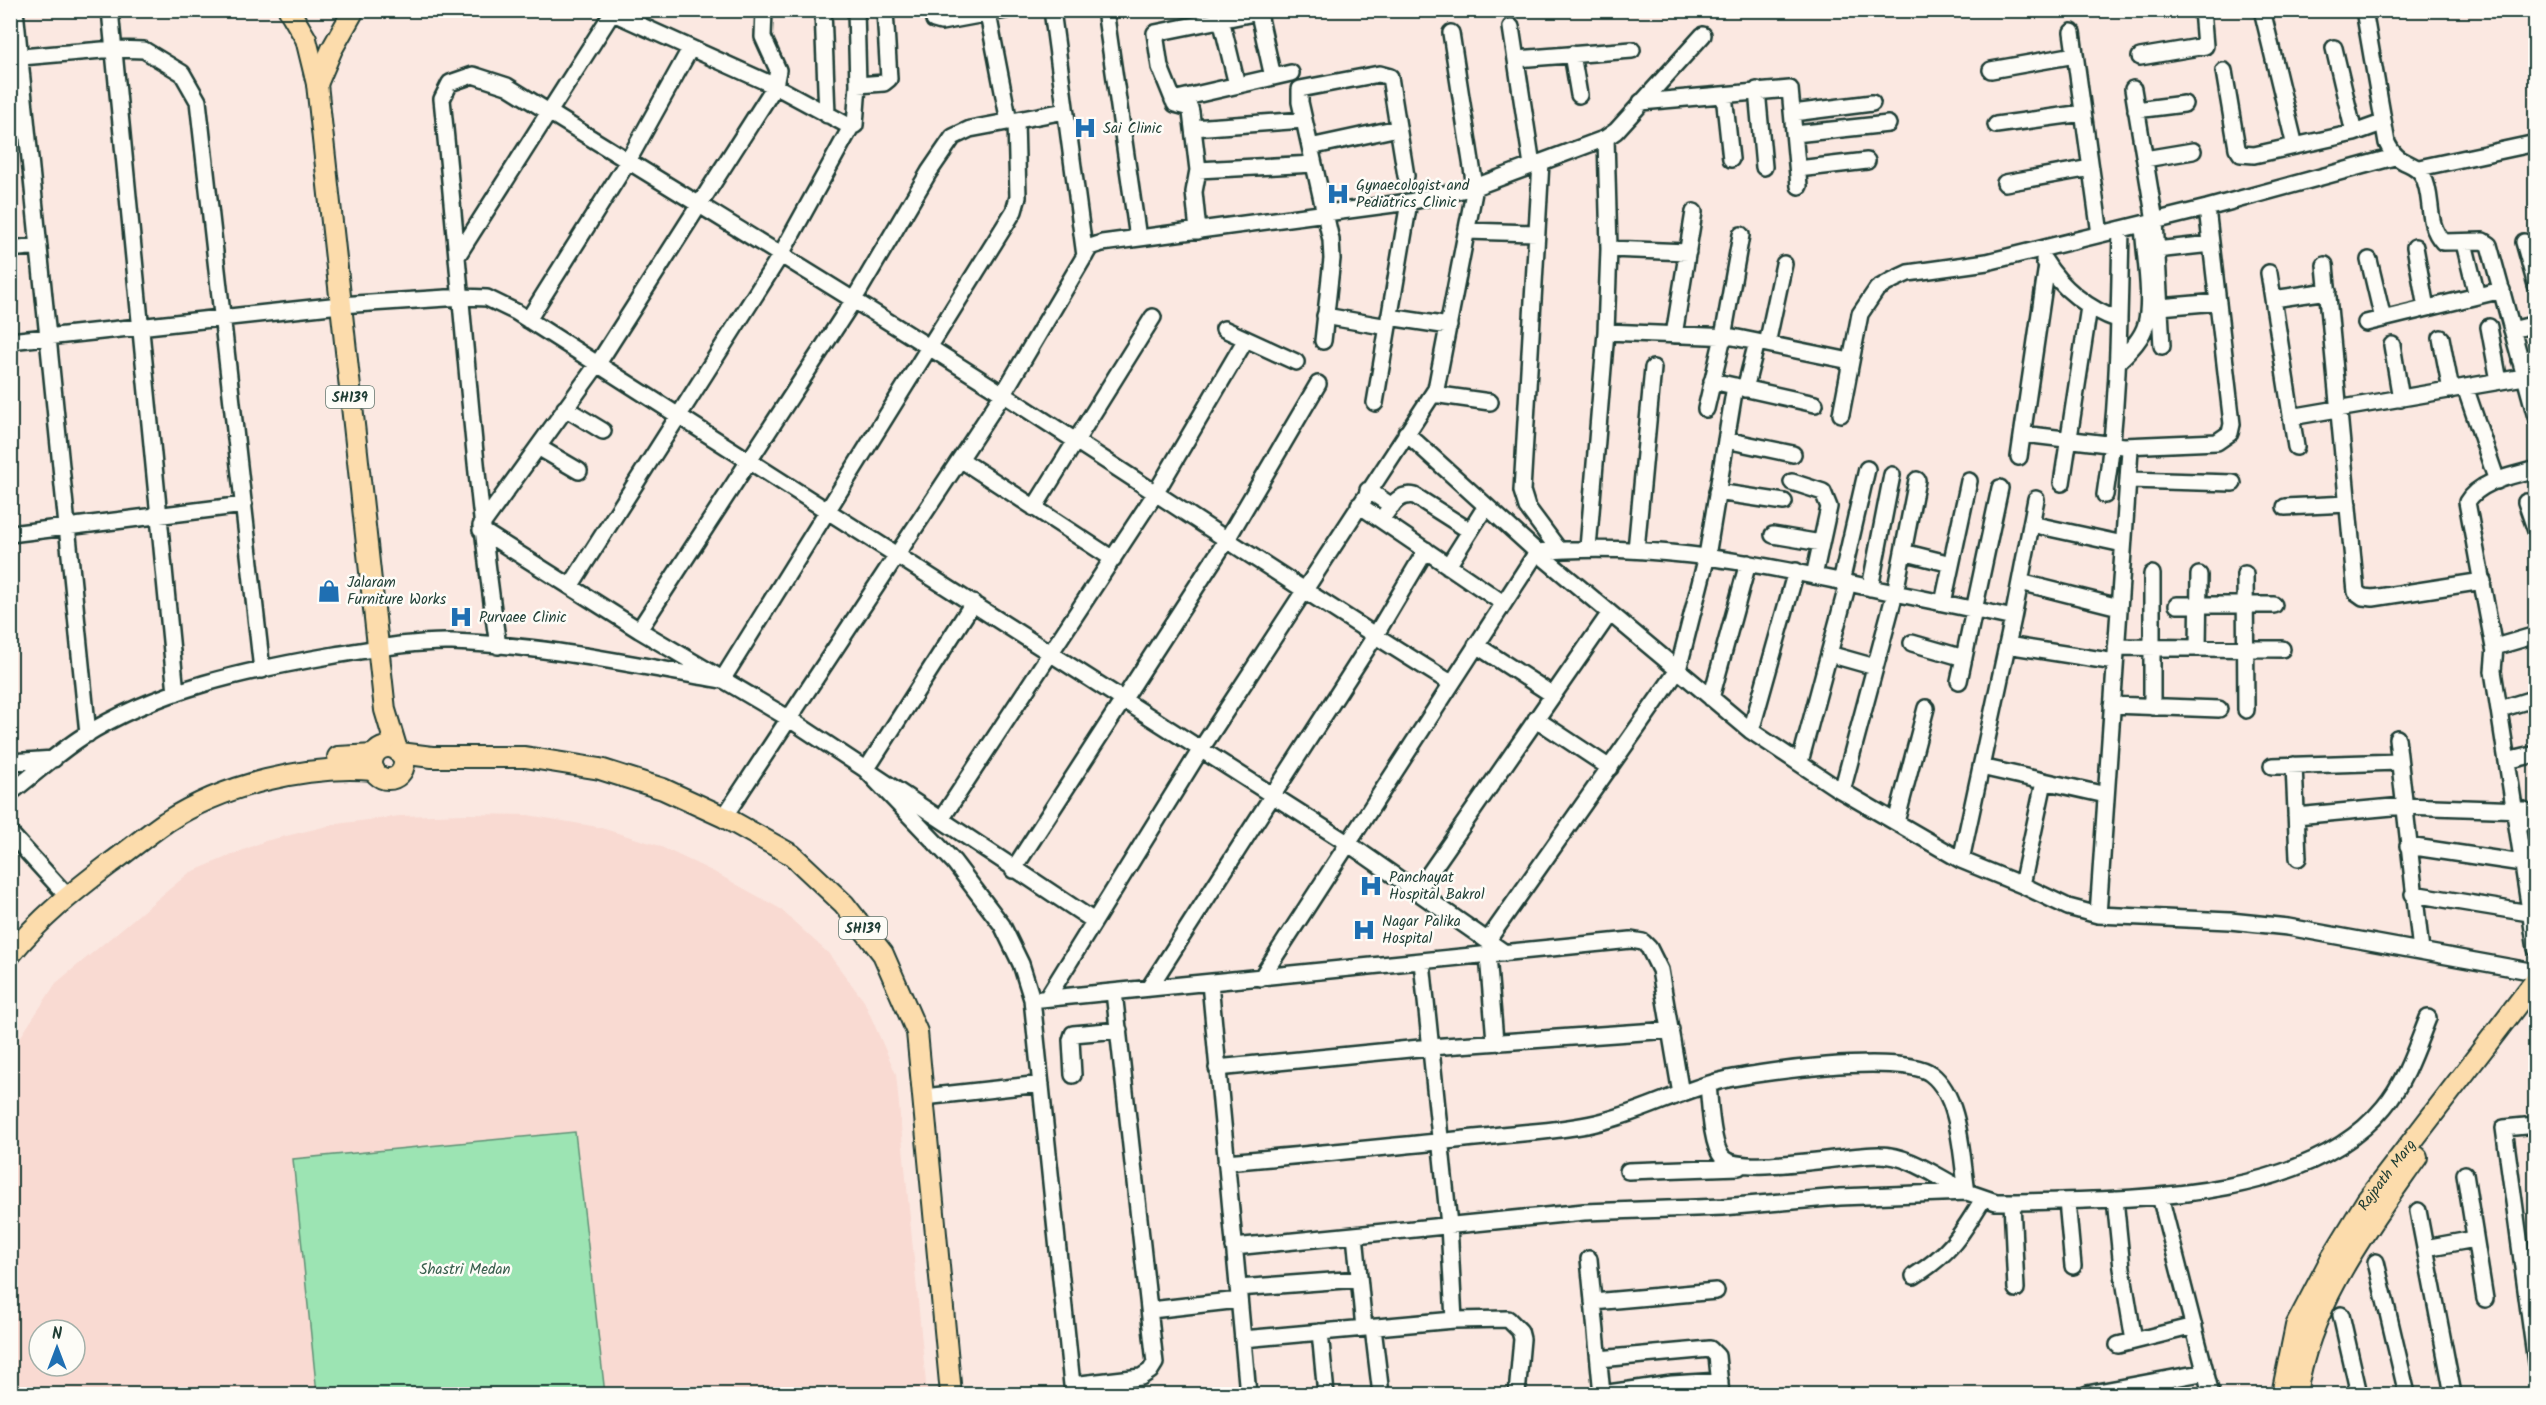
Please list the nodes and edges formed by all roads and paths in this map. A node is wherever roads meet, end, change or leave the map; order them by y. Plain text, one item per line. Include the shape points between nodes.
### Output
1 (15, 10) edge
2 (110, 10) edge
3 (288, 10) edge
4 (354, 10) edge
5 (765, 10) edge
6 (823, 10) edge
7 (856, 10) edge
8 (885, 10) edge
9 (933, 10) edge
10 (1006, 10) edge
11 (1052, 10) edge
12 (1105, 10) edge
13 (2202, 10) edge
14 (2262, 10) edge
15 (2364, 10) edge
16 (614, 12) edge
17 (988, 14) junction
18 (1221, 19) junction
19 (1511, 27) dead end
20 (2072, 32) dead end
21 (1451, 33) dead end
22 (1703, 35) dead end
23 (2334, 48) dead end
24 (114, 49) junction
25 (690, 50) junction
26 (1632, 50) dead end
27 (1572, 54) junction
28 (2075, 55) junction
29 (2140, 57) dead end
30 (15, 58) edge
31 (1516, 58) junction
32 (1991, 70) dead end
33 (2224, 71) dead end
34 (1291, 73) dead end
35 (1273, 77) junction
36 (317, 84) junction
37 (858, 85) junction
38 (1237, 85) junction
39 (775, 86) junction
40 (2133, 89) dead end
41 (1757, 90) junction
42 (1724, 94) junction
43 (1579, 95) dead end
44 (1173, 100) junction
45 (1641, 102) junction
46 (1872, 104) dead end
47 (2184, 104) dead end
48 (2136, 110) junction
49 (1065, 111) junction
50 (551, 113) junction
51 (1793, 113) junction
52 (2083, 113) junction
53 (827, 114) junction
54 (1304, 120) junction
55 (1012, 121) junction
56 (2382, 123) junction
57 (1888, 124) dead end
58 (1996, 125) dead end
59 (851, 127) junction
60 (1193, 128) junction
61 (1398, 128) junction
62 (2354, 133) junction
63 (1795, 134) junction
64 (1606, 138) junction
65 (2535, 143) edge
66 (2295, 146) junction
67 (1310, 147) junction
68 (2193, 151) dead end
69 (2394, 157) junction
70 (1731, 159) dead end
71 (2145, 159) junction
72 (628, 161) junction
73 (1867, 161) dead end
74 (1537, 163) junction
75 (1314, 164) junction
76 (1764, 166) dead end
77 (2091, 168) junction
78 (2419, 168) junction
79 (1798, 169) junction
80 (1198, 170) junction
81 (1407, 176) dead end
82 (2005, 183) dead end
83 (1799, 186) dead end
84 (1475, 187) junction
85 (1409, 202) junction
86 (700, 206) junction
87 (2207, 208) junction
88 (1694, 212) dead end
89 (1325, 215) junction
90 (2149, 222) junction
91 (2121, 229) junction
92 (1198, 231) junction
93 (1467, 231) junction
94 (1537, 233) junction
95 (2100, 234) junction
96 (1741, 235) dead end
97 (1138, 238) junction
98 (2524, 242) dead end
99 (2464, 243) junction
100 (2211, 244) junction
101 (39, 246) junction
102 (2415, 248) dead end
103 (10, 249) edge
104 (1609, 249) junction
105 (2038, 250) junction
106 (2156, 250) junction
107 (1688, 252) junction
108 (458, 255) junction
109 (780, 256) junction
110 (1085, 256) junction
111 (2369, 260) dead end
112 (1784, 264) dead end
113 (2047, 265) junction
114 (2325, 265) dead end
115 (2269, 273) dead end
116 (2535, 285) edge
117 (2502, 290) junction
118 (2328, 291) junction
119 (2477, 296) junction
120 (462, 297) junction
121 (2273, 300) junction
122 (853, 301) junction
123 (2218, 302) junction
124 (340, 305) junction
125 (2089, 307) junction
126 (2160, 307) junction
127 (2426, 308) junction
128 (1325, 316) junction
129 (223, 317) junction
130 (1153, 317) dead end
131 (2383, 319) junction
132 (528, 320) junction
133 (2119, 320) junction
134 (1389, 322) junction
135 (2366, 323) dead end
136 (2535, 324) edge
137 (140, 325) junction
138 (1449, 326) junction
139 (2489, 327) dead end
140 (1224, 329) dead end
141 (2512, 330) junction
142 (1606, 332) junction
143 (1674, 335) junction
144 (48, 337) junction
145 (1723, 337) junction
146 (2441, 338) dead end
147 (1246, 339) junction
148 (10, 341) edge
149 (1323, 341) dead end
150 (1762, 343) junction
151 (2392, 345) dead end
152 (2162, 346) dead end
153 (930, 349) junction
154 (2535, 356) edge
155 (2520, 360) junction
156 (1850, 361) junction
157 (1296, 362) dead end
158 (2118, 362) junction
159 (597, 365) junction
160 (1653, 368) dead end
161 (2524, 377) junction
162 (1712, 381) junction
163 (2499, 381) junction
164 (1318, 384) dead end
165 (1740, 387) junction
166 (2458, 389) junction
167 (1003, 394) junction
168 (1433, 394) junction
169 (2401, 399) junction
170 (1490, 402) dead end
171 (1375, 403) dead end
172 (1815, 404) dead end
173 (565, 408) junction
174 (1706, 409) dead end
175 (2339, 410) junction
176 (1841, 414) dead end
177 (679, 416) junction
178 (2290, 417) junction
179 (2535, 417) edge
180 (603, 431) dead end
181 (1406, 433) junction
182 (2023, 434) junction
183 (2067, 439) junction
184 (1726, 440) junction
185 (1075, 442) junction
186 (2118, 445) junction
187 (538, 447) junction
188 (2296, 447) dead end
189 (1794, 454) dead end
190 (2019, 457) dead end
191 (960, 459) junction
192 (750, 462) junction
193 (1867, 469) dead end
194 (2535, 469) edge
195 (579, 471) dead end
196 (1892, 475) dead end
197 (1917, 480) dead end
198 (2129, 480) junction
199 (1969, 481) dead end
200 (1792, 482) dead end
201 (2497, 482) junction
202 (2062, 483) dead end
203 (2233, 483) dead end
204 (2000, 488) dead end
205 (1368, 490) junction
206 (1717, 492) junction
207 (1155, 494) junction
208 (2105, 495) dead end
209 (2036, 499) dead end
210 (1784, 502) dead end
211 (2526, 502) dead end
212 (2348, 504) junction
213 (244, 505) junction
214 (1359, 505) junction
215 (1392, 506) junction
216 (1486, 506) junction
217 (2285, 507) dead end
218 (1034, 508) junction
219 (829, 512) junction
220 (159, 517) junction
221 (1826, 519) junction
222 (1381, 520) junction
223 (2031, 524) junction
224 (1854, 526) junction
225 (481, 528) junction
226 (68, 529) junction
227 (1470, 531) junction
228 (2535, 531) edge
229 (10, 534) edge
230 (1773, 535) dead end
231 (1226, 541) junction
232 (1821, 543) junction
233 (2123, 544) junction
234 (1588, 548) junction
235 (1426, 550) junction
236 (1559, 550) junction
237 (1636, 550) junction
238 (1537, 552) junction
239 (1903, 552) junction
240 (896, 555) junction
241 (1707, 556) junction
242 (1113, 559) junction
243 (1748, 563) junction
244 (1951, 564) junction
245 (1448, 566) junction
246 (1796, 571) junction
247 (2152, 574) dead end
248 (2244, 574) dead end
249 (2199, 575) dead end
250 (1814, 576) junction
251 (2483, 581) junction
252 (1845, 582) junction
253 (2020, 582) junction
254 (571, 585) junction
255 (1870, 588) junction
256 (1302, 591) junction
257 (1895, 593) junction
258 (972, 603) junction
259 (1503, 603) junction
260 (1943, 603) junction
261 (2177, 605) dead end
262 (2199, 605) junction
263 (2245, 605) junction
264 (2274, 605) dead end
265 (2119, 607) junction
266 (1975, 610) junction
267 (1610, 613) junction
268 (2013, 618) junction
269 (639, 630) junction
270 (2535, 635) edge
271 (1375, 636) junction
272 (1912, 643) dead end
273 (1476, 645) junction
274 (2007, 645) junction
275 (498, 646) junction
276 (2154, 647) junction
277 (378, 648) junction
278 (2198, 648) junction
279 (2245, 649) junction
280 (2282, 649) dead end
281 (2494, 652) junction
282 (1050, 653) junction
283 (1829, 654) junction
284 (2116, 654) junction
285 (1964, 658) junction
286 (1875, 667) junction
287 (262, 670) junction
288 (1678, 670) junction
289 (722, 680) junction
290 (1959, 681) dead end
291 (1451, 683) junction
292 (176, 693) junction
293 (1553, 695) junction
294 (1711, 698) junction
295 (2535, 698) edge
296 (1124, 700) junction
297 (2112, 705) junction
298 (2152, 706) junction
299 (2507, 707) junction
300 (1926, 708) dead end
301 (2219, 709) dead end
302 (2246, 710) dead end
303 (788, 718) junction
304 (1536, 719) junction
305 (1751, 730) junction
306 (88, 734) junction
307 (2397, 738) dead end
308 (1201, 749) junction
309 (2535, 754) edge
310 (388, 758) junction
311 (54, 759) junction
312 (2515, 759) junction
313 (10, 762) edge
314 (1800, 762) junction
315 (2399, 762) junction
316 (2294, 765) junction
317 (2272, 766) dead end
318 (1981, 767) junction
319 (1610, 768) junction
320 (866, 770) junction
321 (2044, 782) junction
322 (1842, 791) junction
323 (10, 793) edge
324 (2106, 795) junction
325 (1274, 796) junction
326 (2403, 806) junction
327 (2524, 815) edge
328 (2296, 816) junction
329 (724, 817) junction
330 (942, 818) junction
331 (1896, 822) junction
332 (10, 833) edge
333 (1349, 844) junction
334 (2408, 846) junction
335 (2298, 858) dead end
336 (1961, 860) junction
337 (2522, 863) junction
338 (1012, 870) junction
339 (2022, 885) junction
340 (1418, 890) junction
341 (64, 892) junction
342 (2413, 894) junction
343 (2535, 897) edge
344 (2529, 913) junction
345 (2098, 915) junction
346 (1094, 921) junction
347 (10, 938) edge
348 (1488, 947) junction
349 (2535, 950) edge
350 (2421, 951) junction
351 (10, 956) edge
352 (1422, 962) junction
353 (2535, 972) edge
354 (1261, 978) junction
355 (2535, 980) edge
356 (1210, 982) junction
357 (1149, 988) junction
358 (1114, 992) junction
359 (2535, 998) edge
360 (1039, 999) junction
361 (2428, 1018) dead end
362 (1119, 1030) junction
363 (1671, 1030) junction
364 (1495, 1041) junction
365 (1430, 1047) junction
366 (1218, 1068) junction
367 (1073, 1075) dead end
368 (1041, 1084) junction
369 (1708, 1085) junction
370 (1681, 1094) junction
371 (924, 1097) junction
372 (2535, 1125) edge
373 (1441, 1142) junction
374 (1226, 1162) junction
375 (1757, 1166) junction
376 (1628, 1171) dead end
377 (2465, 1174) dead end
378 (1967, 1192) junction
379 (2160, 1196) junction
380 (2115, 1198) junction
381 (1983, 1199) junction
382 (2067, 1201) junction
383 (2012, 1202) junction
384 (2418, 1211) dead end
385 (1449, 1225) junction
386 (1355, 1235) junction
387 (2475, 1239) junction
388 (1234, 1247) junction
389 (2425, 1248) junction
390 (1589, 1259) dead end
391 (2376, 1262) dead end
392 (2073, 1266) dead end
393 (1914, 1276) dead end
394 (1359, 1279) junction
395 (2530, 1279) edge
396 (2016, 1289) dead end
397 (1716, 1291) dead end
398 (1239, 1294) junction
399 (2485, 1299) dead end
400 (1593, 1302) junction
401 (1151, 1310) junction
402 (2341, 1315) dead end
403 (1455, 1320) junction
404 (2194, 1326) junction
405 (1368, 1328) junction
406 (1320, 1332) junction
407 (1243, 1339) junction
408 (2134, 1341) junction
409 (2118, 1345) dead end
410 (1599, 1359) junction
411 (2535, 1363) edge
412 (2206, 1372) junction
413 (2169, 1387) edge
414 (1720, 1388) edge
415 (1673, 1389) edge
416 (2300, 1389) edge
417 (1602, 1394) edge
418 (2095, 1394) edge
419 (951, 1395) edge
420 (1248, 1395) edge
421 (1326, 1395) edge
422 (1381, 1395) edge
423 (1517, 1395) edge
424 (2211, 1395) edge
425 (2282, 1395) edge
426 (2359, 1395) edge
427 (2407, 1395) edge
428 (2453, 1395) edge

1 - 30 street
2 - 24 street
3 - 36 main road, SH139 via 306,39
4 - 36 main road
5 - 39 street via 764,37 778,70
6 - 53 street
7 - 37 street
8 - 37 street via 888,82
9 - 17 street via 934,20 941,22
10 - 17 street
11 - 49 street
12 - 97 street
13 - 29 street via 2205,46
14 - 66 street
15 - 56 street
16 - 25 street
16 - 50 street
17 - 55 street
18 - 35 street via 1259,14
18 - 38 street
18 - 44 street via 1155,33 1160,67
19 - 31 street
20 - 28 street
21 - 84 street
22 - 45 street
23 - 62 street
24 - 30 street
24 - 129 street via 144,50 183,73 198,101
24 - 137 street
25 - 39 street
25 - 72 street
26 - 27 street
27 - 31 street
27 - 43 street
28 - 32 street
28 - 52 street
30 - 101 street
31 - 74 street
33 - 66 street via 2236,148 2241,154
34 - 35 street
35 - 38 street
36 - 124 main road, SH139
37 - 59 street via 856,121
38 - 44 street
39 - 53 street
39 - 86 street
40 - 48 street
41 - 42 street
41 - 51 street via 1790,89
41 - 76 street
42 - 45 street
42 - 70 street
44 - 60 street via 1190,108
45 - 64 street
46 - 51 street
47 - 48 street
48 - 71 street
49 - 55 street
49 - 110 street
50 - 72 street
50 - 108 street
50 - 108 street via 507,86 473,75 450,83 442,99
51 - 63 street
52 - 58 street
52 - 77 street
53 - 59 street
54 - 60 street
54 - 61 street via 1298,94 1303,87 1385,74 1390,77
54 - 67 street
55 - 122 street via 970,129 953,138
55 - 153 street via 1017,204
56 - 62 street
56 - 69 street
57 - 63 street
59 - 109 street
60 - 80 street
61 - 67 street
61 - 81 street
62 - 66 street
63 - 79 street
64 - 74 street
64 - 104 street
65 - 78 street
67 - 75 street
68 - 71 street
69 - 78 street
69 - 87 street
71 - 90 street
72 - 86 street
72 - 132 street
73 - 79 street
74 - 84 street
74 - 94 street
75 - 80 street
75 - 89 street
77 - 82 street
77 - 95 street
78 - 99 street via 2437,236 2443,242
79 - 83 street
80 - 92 street via 1194,192
84 - 85 street
84 - 93 street
85 - 89 street
85 - 134 street
86 - 109 street
86 - 159 street
87 - 90 street
87 - 100 street
88 - 107 street
89 - 92 street
89 - 128 street via 1332,259
90 - 91 street
90 - 106 street
90 - 158 street via 2146,324 2137,342
91 - 95 street
91 - 133 street
92 - 97 street
93 - 94 street
93 - 138 street
94 - 236 street via 1522,490 1527,507
95 - 105 street
96 - 145 street
97 - 110 street via 1095,244
98 - 116 street
99 - 117 street via 2483,241 2489,245
99 - 119 street
100 - 106 street
100 - 123 street
101 - 103 street
101 - 144 street
102 - 127 street
104 - 107 street
104 - 142 street
105 - 113 street
105 - 156 street via 1988,262 1908,273 1877,289 1860,314
106 - 126 street
107 - 143 street
108 - 120 street
109 - 122 street
109 - 177 street
110 - 167 street
111 - 131 street
112 - 150 street
113 - 125 street
113 - 182 street
114 - 118 street
115 - 121 street
117 - 119 street
117 - 141 street
118 - 121 street
118 - 175 street
119 - 127 street
120 - 124 street
120 - 132 street via 487,298
120 - 225 street
121 - 178 street
122 - 153 street
122 - 192 street
123 - 126 street
123 - 186 street via 2230,433 2217,442
124 - 129 street
124 - 277 main road, SH139
125 - 133 street
125 - 183 street
126 - 152 street
127 - 131 street
128 - 134 street
128 - 149 street
129 - 137 street
129 - 213 street
130 - 185 street
131 - 135 street
132 - 159 street
133 - 158 street
134 - 138 street
134 - 171 street
136 - 141 street
137 - 144 street
137 - 220 street
138 - 168 street
139 - 163 street
140 - 147 street
141 - 155 street
142 - 143 street
142 - 234 street
143 - 145 street
144 - 148 street
144 - 226 street
145 - 150 street
145 - 162 street
146 - 166 street
147 - 157 street
147 - 207 street
150 - 156 street
150 - 165 street
151 - 169 street
153 - 167 street
153 - 219 street
154 - 155 street
155 - 161 street
156 - 176 street
158 - 186 street
159 - 173 street
159 - 177 street
160 - 237 street
161 - 163 street
161 - 179 street
162 - 165 street
162 - 174 street
163 - 166 street
164 - 231 street
165 - 172 street
165 - 184 street
166 - 169 street
166 - 201 street
167 - 185 street
167 - 191 street
168 - 170 street
168 - 181 street
169 - 175 street
173 - 180 street
173 - 187 street
175 - 178 street
175 - 212 street
177 - 192 street
177 - 254 street
178 - 188 street
181 - 205 street
181 - 216 street
182 - 183 street
182 - 190 street
183 - 186 street
183 - 202 street
184 - 189 street
184 - 206 street
185 - 207 street
185 - 218 street
186 - 198 street via 2130,450
186 - 208 street
187 - 195 street
187 - 225 street
191 - 218 street
191 - 240 street
192 - 219 street
192 - 269 street
193 - 224 street
194 - 201 street
196 - 255 street
197 - 239 street
198 - 203 street
198 - 233 street
199 - 244 street
200 - 221 street via 1823,492 1829,507
201 - 251 street via 2473,492 2467,502
204 - 266 street
205 - 214 street
205 - 215 street
206 - 210 street
206 - 241 street
207 - 231 street
207 - 242 street
209 - 223 street
211 - 228 street
212 - 217 street
212 - 251 street via 2356,592 2362,597
213 - 220 street
213 - 287 street
214 - 222 street
214 - 256 street
215 - 222 street
215 - 227 street via 1401,496 1415,495
216 - 227 street
216 - 238 street
218 - 242 street
219 - 240 street
219 - 289 street
220 - 226 street
220 - 292 street
221 - 224 street
221 - 232 street
222 - 235 street
223 - 233 street
223 - 253 street
224 - 252 street
225 - 254 street
225 - 275 street
226 - 229 street
226 - 306 street
227 - 245 street
230 - 232 street
231 - 256 street
231 - 296 street
232 - 250 street
233 - 265 street
234 - 236 street
234 - 237 street
235 - 245 street
235 - 271 street
236 - 238 street
237 - 241 street
238 - 259 street
238 - 267 street
239 - 244 street
239 - 257 street
240 - 258 street
240 - 303 street
241 - 243 street
241 - 288 street
242 - 282 street
243 - 246 street
243 - 294 street
244 - 260 street
245 - 259 street
246 - 250 street
246 - 305 street
247 - 276 street
248 - 263 street
249 - 262 street
250 - 252 street
251 - 281 street
252 - 255 street
252 - 283 street
253 - 265 street
253 - 268 street
254 - 269 street
255 - 257 street
256 - 271 street
256 - 308 street
257 - 260 street
257 - 286 street
258 - 282 street
258 - 320 street
259 - 273 street
260 - 266 street
261 - 262 street
262 - 263 street
262 - 278 street
263 - 264 street
263 - 279 street
265 - 284 street
266 - 268 street
266 - 285 street
267 - 288 street
267 - 293 street
268 - 274 street
269 - 289 street
270 - 281 street
271 - 291 street
271 - 325 street
272 - 285 street
273 - 291 street
273 - 293 street
274 - 284 street
274 - 318 street
275 - 277 street via 451,642
275 - 289 street via 599,658
276 - 278 street
276 - 284 street
276 - 298 street
277 - 287 street
277 - 310 main road, SH139
278 - 279 street
279 - 280 street
279 - 302 street
281 - 299 street via 2503,668
281 - 327 street via 2493,671
282 - 296 street
282 - 330 street
283 - 286 street
283 - 314 street
284 - 297 street
285 - 290 street
286 - 322 street
287 - 292 street
288 - 294 street
288 - 319 street
289 - 303 street
291 - 333 street
292 - 306 street
293 - 304 street
294 - 305 street
295 - 299 street
296 - 308 street
296 - 338 street
297 - 298 street
297 - 324 street
298 - 301 street
299 - 312 street
300 - 331 street
303 - 320 street
303 - 329 street
304 - 319 street
304 - 340 street
305 - 314 street
306 - 311 street
307 - 315 street
308 - 325 street
308 - 346 street
309 - 312 street
310 - 329 main road, SH139 via 525,757 600,769 663,789
310 - 341 main road via 246,785 214,796 167,822
311 - 313 street
311 - 323 street
312 - 327 street
314 - 322 street
315 - 316 street
315 - 326 street
316 - 317 street
316 - 328 street
318 - 321 street
318 - 336 street
319 - 348 street
320 - 330 street
320 - 360 street via 954,862 1002,925
321 - 324 street
321 - 339 street
322 - 331 street
324 - 345 street
325 - 333 street
325 - 357 street
326 - 327 street
326 - 328 street
326 - 334 street
327 - 337 street
327 - 343 street
328 - 335 street
329 - 371 main road, SH139 via 792,855 844,904 883,954 917,1032
330 - 338 street
331 - 336 street
332 - 341 street
333 - 340 street
333 - 354 street
334 - 337 street
334 - 342 street
336 - 339 street
337 - 344 street
338 - 346 street
339 - 345 street via 2068,907
340 - 348 street
341 - 347 main road via 24,921
341 - 351 main road
342 - 344 street
342 - 350 street
344 - 349 street
345 - 350 street via 2288,927
346 - 360 street
348 - 352 street
348 - 363 street via 1505,953 1643,942 1656,957
348 - 364 street
350 - 353 street
352 - 354 street
352 - 365 street
354 - 356 street
355 - 425 main road, Rajpath Marg via 2367,1200 2331,1259 2296,1326
356 - 357 street
356 - 366 street
357 - 358 street
358 - 360 street
358 - 362 street
359 - 416 main road, Rajpath Marg via 2346,1259 2313,1329
360 - 368 street
361 - 379 street via 2407,1070 2385,1107 2355,1135 2319,1158 2270,1178
362 - 367 street via 1073,1034
362 - 401 street
363 - 364 street
363 - 370 street
364 - 365 street
365 - 366 street
365 - 373 street
366 - 374 street
368 - 371 street
368 - 401 street via 1072,1385 1141,1377 1150,1371 1155,1363
369 - 370 street
369 - 375 street via 1717,1148 1722,1158
369 - 378 street via 1778,1072 1852,1065 1916,1066 1944,1087 1953,1104
370 - 373 street via 1595,1124
371 - 419 main road, SH139
372 - 395 street via 2504,1128
373 - 374 street
373 - 385 street
374 - 388 street
375 - 376 street
375 - 378 street via 1882,1155 1909,1161
377 - 387 street
378 - 381 street
378 - 385 street via 1616,1210
379 - 380 street
379 - 404 street
380 - 382 street
380 - 408 street
381 - 383 street
381 - 393 street via 1957,1241 1940,1259
382 - 383 street
382 - 392 street
383 - 396 street
384 - 389 street
385 - 386 street
385 - 403 street
386 - 388 street
386 - 394 street
387 - 389 street
387 - 399 street
388 - 398 street
389 - 428 street
390 - 400 street
391 - 427 street
394 - 398 street
394 - 405 street
395 - 411 street
397 - 400 street
398 - 401 street
398 - 407 street
400 - 410 street
402 - 426 street
403 - 405 street
403 - 423 street via 1498,1318 1514,1323 1522,1339
404 - 408 street
404 - 412 street
405 - 406 street
405 - 422 street
406 - 407 street
406 - 421 street
407 - 420 street
408 - 409 street
410 - 414 street via 1710,1349 1717,1356
410 - 417 street
412 - 413 street
412 - 424 street
413 - 418 street
414 - 415 street
415 - 417 street

